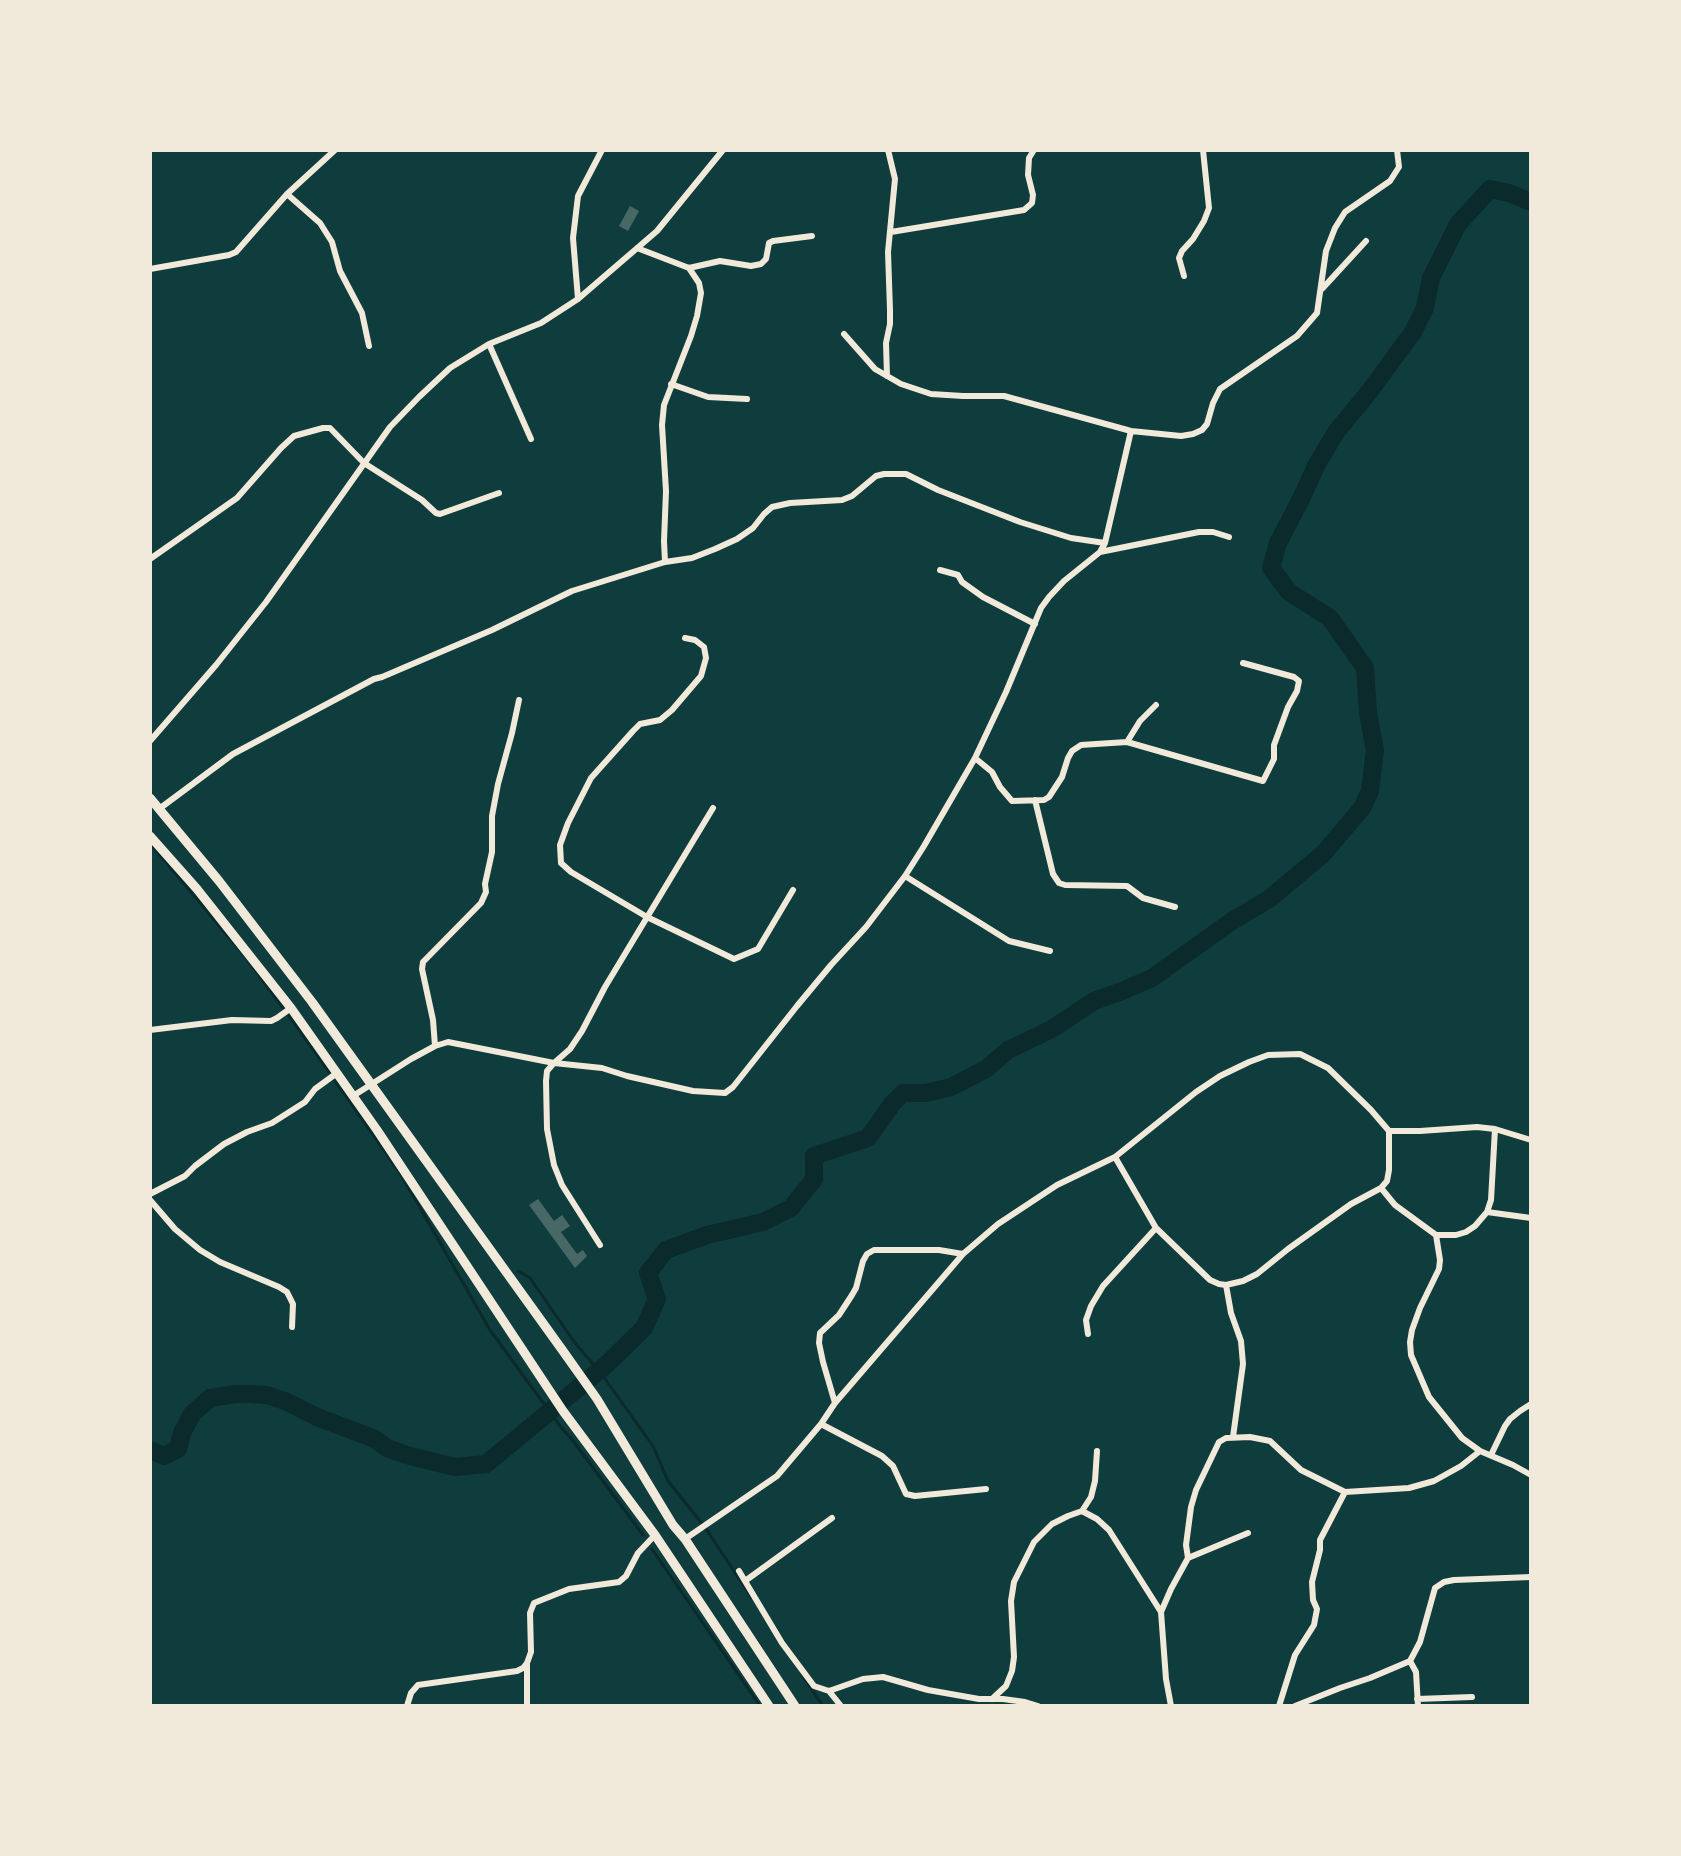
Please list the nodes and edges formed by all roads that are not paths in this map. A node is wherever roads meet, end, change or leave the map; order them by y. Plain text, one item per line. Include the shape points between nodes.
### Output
1 (335, 150) edge
2 (602, 150) edge
3 (888, 150) edge
4 (1034, 150) edge
5 (1203, 150) edge
6 (1397, 150) edge
7 (719, 151) edge
8 (287, 194) junction
9 (891, 232) junction
10 (812, 236) dead end
11 (1366, 241) dead end
12 (637, 248) junction
13 (689, 268) junction
14 (150, 269) edge
15 (1184, 276) dead end
16 (1322, 289) junction
17 (578, 299) junction
18 (844, 334) dead end
19 (489, 344) junction
20 (369, 346) dead end
21 (887, 376) junction
22 (671, 384) junction
23 (747, 399) dead end
24 (1131, 431) junction
25 (531, 439) dead end
26 (364, 463) junction
27 (499, 493) dead end
28 (1229, 537) dead end
29 (1105, 543) junction
30 (1100, 552) junction
31 (150, 559) edge
32 (665, 562) junction
33 (940, 570) dead end
34 (1035, 624) junction
35 (685, 638) dead end
36 (1243, 663) dead end
37 (519, 700) dead end
38 (1156, 705) dead end
39 (150, 741) edge
40 (1127, 742) junction
41 (975, 758) junction
42 (150, 798) edge
43 (1035, 800) junction
44 (713, 808) dead end
45 (159, 809) junction
46 (150, 836) edge
47 (905, 876) junction
48 (793, 890) dead end
49 (1175, 907) dead end
50 (647, 917) junction
51 (1050, 951) dead end
52 (291, 1008) junction
53 (150, 1030) edge
54 (435, 1046) junction
55 (554, 1063) junction
56 (337, 1073) junction
57 (372, 1084) junction
58 (353, 1096) junction
59 (1495, 1129) junction
60 (1389, 1131) junction
61 (1531, 1140) edge
62 (1115, 1157) junction
63 (1381, 1188) junction
64 (150, 1197) edge
65 (1487, 1212) junction
66 (1531, 1218) edge
67 (1156, 1228) junction
68 (1436, 1235) junction
69 (600, 1245) dead end
70 (963, 1254) junction
71 (1226, 1285) junction
72 (292, 1327) dead end
73 (1088, 1334) dead end
74 (835, 1403) junction
75 (1531, 1404) edge
76 (821, 1424) junction
77 (1233, 1437) junction
78 (1097, 1451) dead end
79 (1480, 1451) junction
80 (1491, 1455) junction
81 (1531, 1475) edge
82 (986, 1489) dead end
83 (1345, 1492) junction
84 (1082, 1511) junction
85 (832, 1518) dead end
86 (1248, 1533) dead end
87 (655, 1535) junction
88 (685, 1539) junction
89 (1188, 1558) junction
90 (739, 1571) dead end
91 (1531, 1577) edge
92 (745, 1581) junction
93 (1161, 1612) junction
94 (1410, 1661) junction
95 (527, 1663) junction
96 (829, 1691) junction
97 (1472, 1697) dead end
98 (992, 1699) junction
99 (1417, 1702) edge
100 (407, 1706) edge
101 (527, 1706) edge
102 (769, 1706) edge
103 (795, 1706) edge
104 (841, 1706) edge
105 (1038, 1706) edge
106 (1171, 1706) edge
107 (1279, 1706) edge
108 (1295, 1706) edge

1 - 8 street
2 - 17 street via 578,196 573,238
3 - 9 street via 895,179
4 - 9 street via 1028,175 1032,203 1024,210
5 - 15 street via 1209,208 1179,258
6 - 16 street via 1399,167 1390,181 1345,212 1335,228 1326,251
7 - 12 street via 657,231
8 - 14 street via 236,252
8 - 20 street via 320,223 332,242 362,313
9 - 21 street
10 - 13 street via 769,243 761,264 720,261
11 - 16 street
12 - 13 street
12 - 17 street
13 - 22 street via 701,293
16 - 24 street via 1317,313 1297,336 1220,389 1202,430 1181,436
17 - 19 street via 541,323
18 - 21 street
19 - 25 street
19 - 26 street via 450,368 419,397
21 - 24 street via 931,394 1004,396
22 - 23 street via 708,397
22 - 32 street via 662,425
24 - 29 street
26 - 27 street via 440,514
26 - 31 street via 330,428 294,436 237,498
26 - 39 street via 266,602
28 - 30 street via 1199,532
29 - 30 street
29 - 32 street via 1020,522 893,473 876,476 842,500 772,507 737,539 692,558
30 - 34 street via 1049,597
32 - 45 street via 572,591 366,683 233,754
33 - 34 street via 958,575 983,597
34 - 41 street
35 - 50 street via 704,647 701,676 660,720 640,724 591,778 560,845 561,863 571,872
36 - 40 street via 1299,681 1263,781
37 - 54 street via 492,816 486,892 423,962
38 - 40 street
40 - 43 street via 1081,745 1068,758 1055,791
41 - 43 street via 1012,801
41 - 47 street
42 - 45 highway
43 - 49 street via 1059,883 1127,886 1143,898
44 - 50 street
45 - 57 highway
46 - 52 highway
47 - 51 street via 1009,941
47 - 55 street via 725,1093
48 - 50 street via 758,949 734,959
50 - 55 street via 582,1031
52 - 53 street via 271,1021
52 - 56 highway
54 - 55 street via 448,1042
54 - 57 street
55 - 69 street via 546,1081 554,1165
56 - 58 highway
56 - 64 street via 305,1102 224,1144
57 - 58 street
57 - 88 highway via 597,1399
58 - 87 highway via 568,1417
59 - 60 street
59 - 61 street
59 - 65 street
60 - 62 street via 1328,1068 1300,1054 1268,1055 1220,1076
60 - 63 street via 1389,1170
62 - 67 street
62 - 70 street via 1057,1185
63 - 68 street
63 - 71 street via 1257,1274
64 - 72 street via 200,1250 287,1292 293,1304
65 - 66 street
65 - 68 street via 1466,1232
67 - 71 street via 1210,1280
67 - 73 street via 1103,1286 1086,1320
68 - 79 street via 1439,1269 1412,1330 1411,1355 1429,1397 1462,1438
70 - 74 street
70 - 74 street via 867,1254 852,1295 820,1333
71 - 77 street via 1243,1364
74 - 76 street
75 - 80 street via 1510,1419
76 - 82 street via 882,1456 906,1494
76 - 88 street via 777,1476
77 - 83 street via 1270,1441 1301,1470
77 - 89 street via 1219,1442 1196,1490
78 - 84 street via 1095,1481
79 - 80 street
79 - 83 street via 1434,1481
80 - 81 street
83 - 107 street via 1320,1540 1312,1582 1314,1625 1295,1655
84 - 93 street via 1109,1530
84 - 98 street via 1052,1524 1022,1564 1011,1601 1012,1671
85 - 92 street
86 - 89 street
87 - 95 street via 619,1582 569,1589 534,1603
87 - 102 highway
88 - 103 highway
89 - 93 street
90 - 92 street
91 - 94 street via 1454,1580 1435,1588
92 - 96 street via 814,1686
93 - 106 street
94 - 99 street via 1416,1672
94 - 108 street
95 - 100 street via 517,1671 418,1685
95 - 101 street
96 - 98 street via 883,1677
96 - 104 street
97 - 99 street
98 - 105 street

